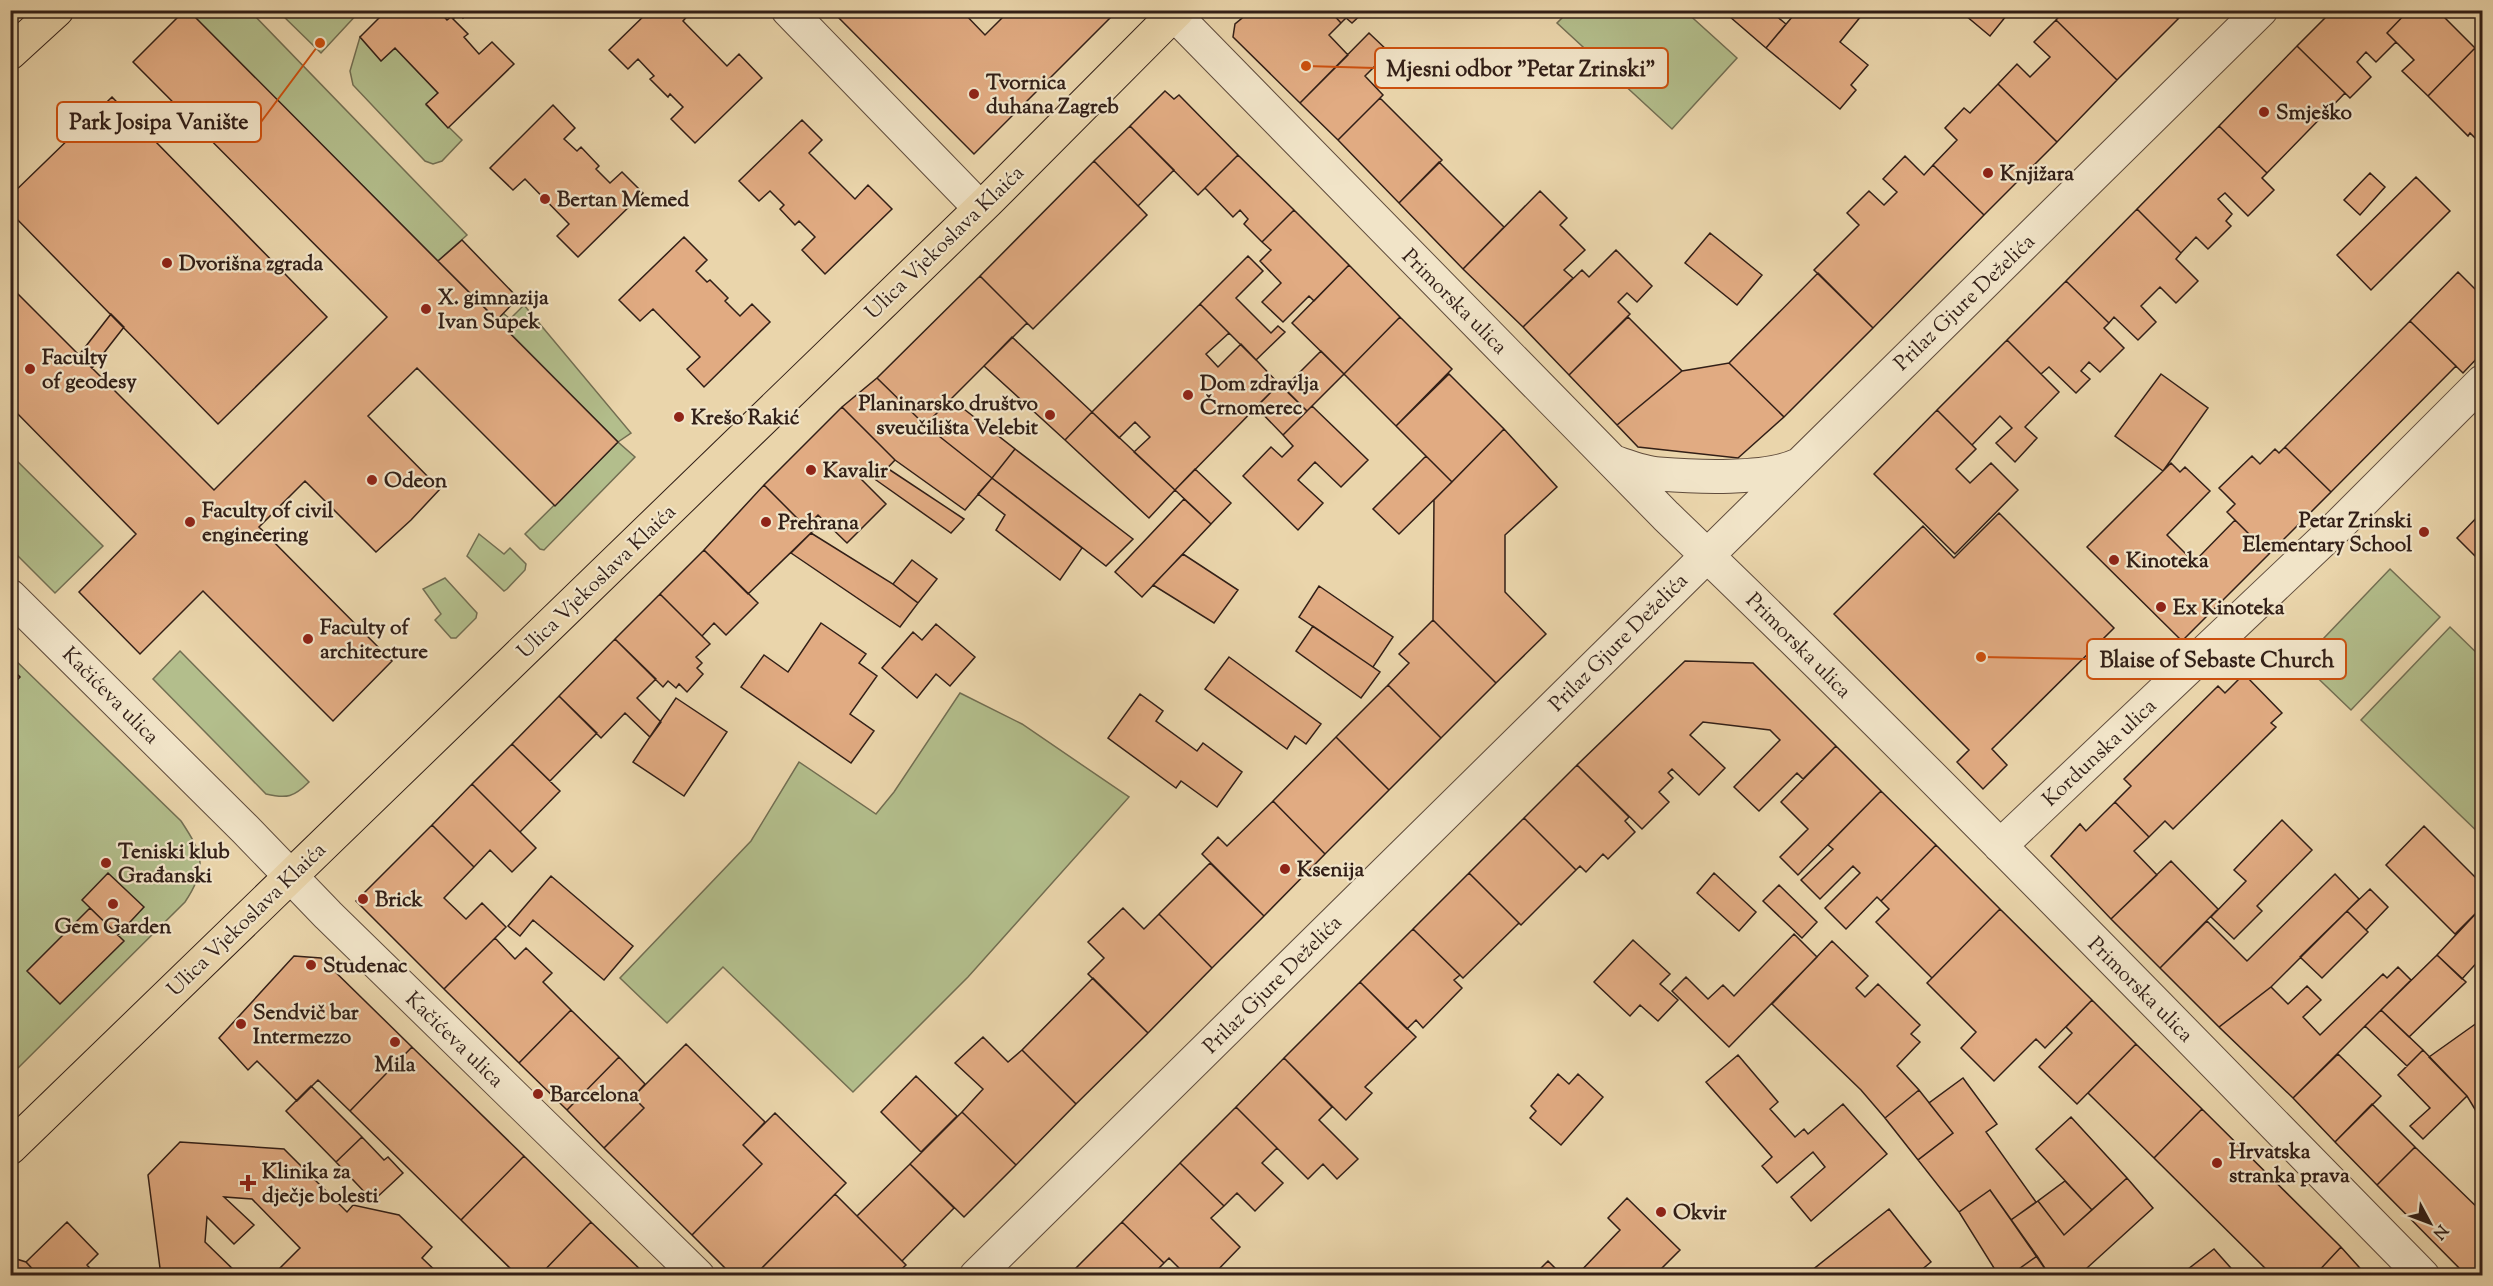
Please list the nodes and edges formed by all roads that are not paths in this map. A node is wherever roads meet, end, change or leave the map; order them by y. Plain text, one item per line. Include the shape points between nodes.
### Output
1 (57, 10) edge
2 (788, 10) edge
3 (2261, 10) edge
4 (1176, 12) edge
5 (10, 53) edge
6 (980, 208) junction
7 (2482, 382) edge
8 (1612, 462) junction
9 (1798, 465) junction
10 (1707, 554) junction
11 (10, 596) edge
12 (2000, 846) junction
13 (291, 876) junction
14 (10, 1148) edge
15 (698, 1275) edge
16 (976, 1275) edge
17 (2423, 1275) edge

1 - 5 main road
2 - 6 street
3 - 9 street, Prilaz Gjure Deželića
4 - 6 main road, Ulica Vjekoslava Klaića
4 - 8 street, Primorska ulica
6 - 13 main road, Ulica Vjekoslava Klaića
7 - 12 street, Kordunska ulica via 2338,526
8 - 9 street via 1647,472 1696,475 1768,475
8 - 10 street, Primorska ulica
9 - 10 street, Prilaz Gjure Deželića
10 - 12 street, Primorska ulica
10 - 16 street, Prilaz Gjure Deželića
11 - 13 street, Kačićeva ulica
12 - 17 street, Primorska ulica
13 - 14 main road, Ulica Vjekoslava Klaića
13 - 15 street, Kačićeva ulica

